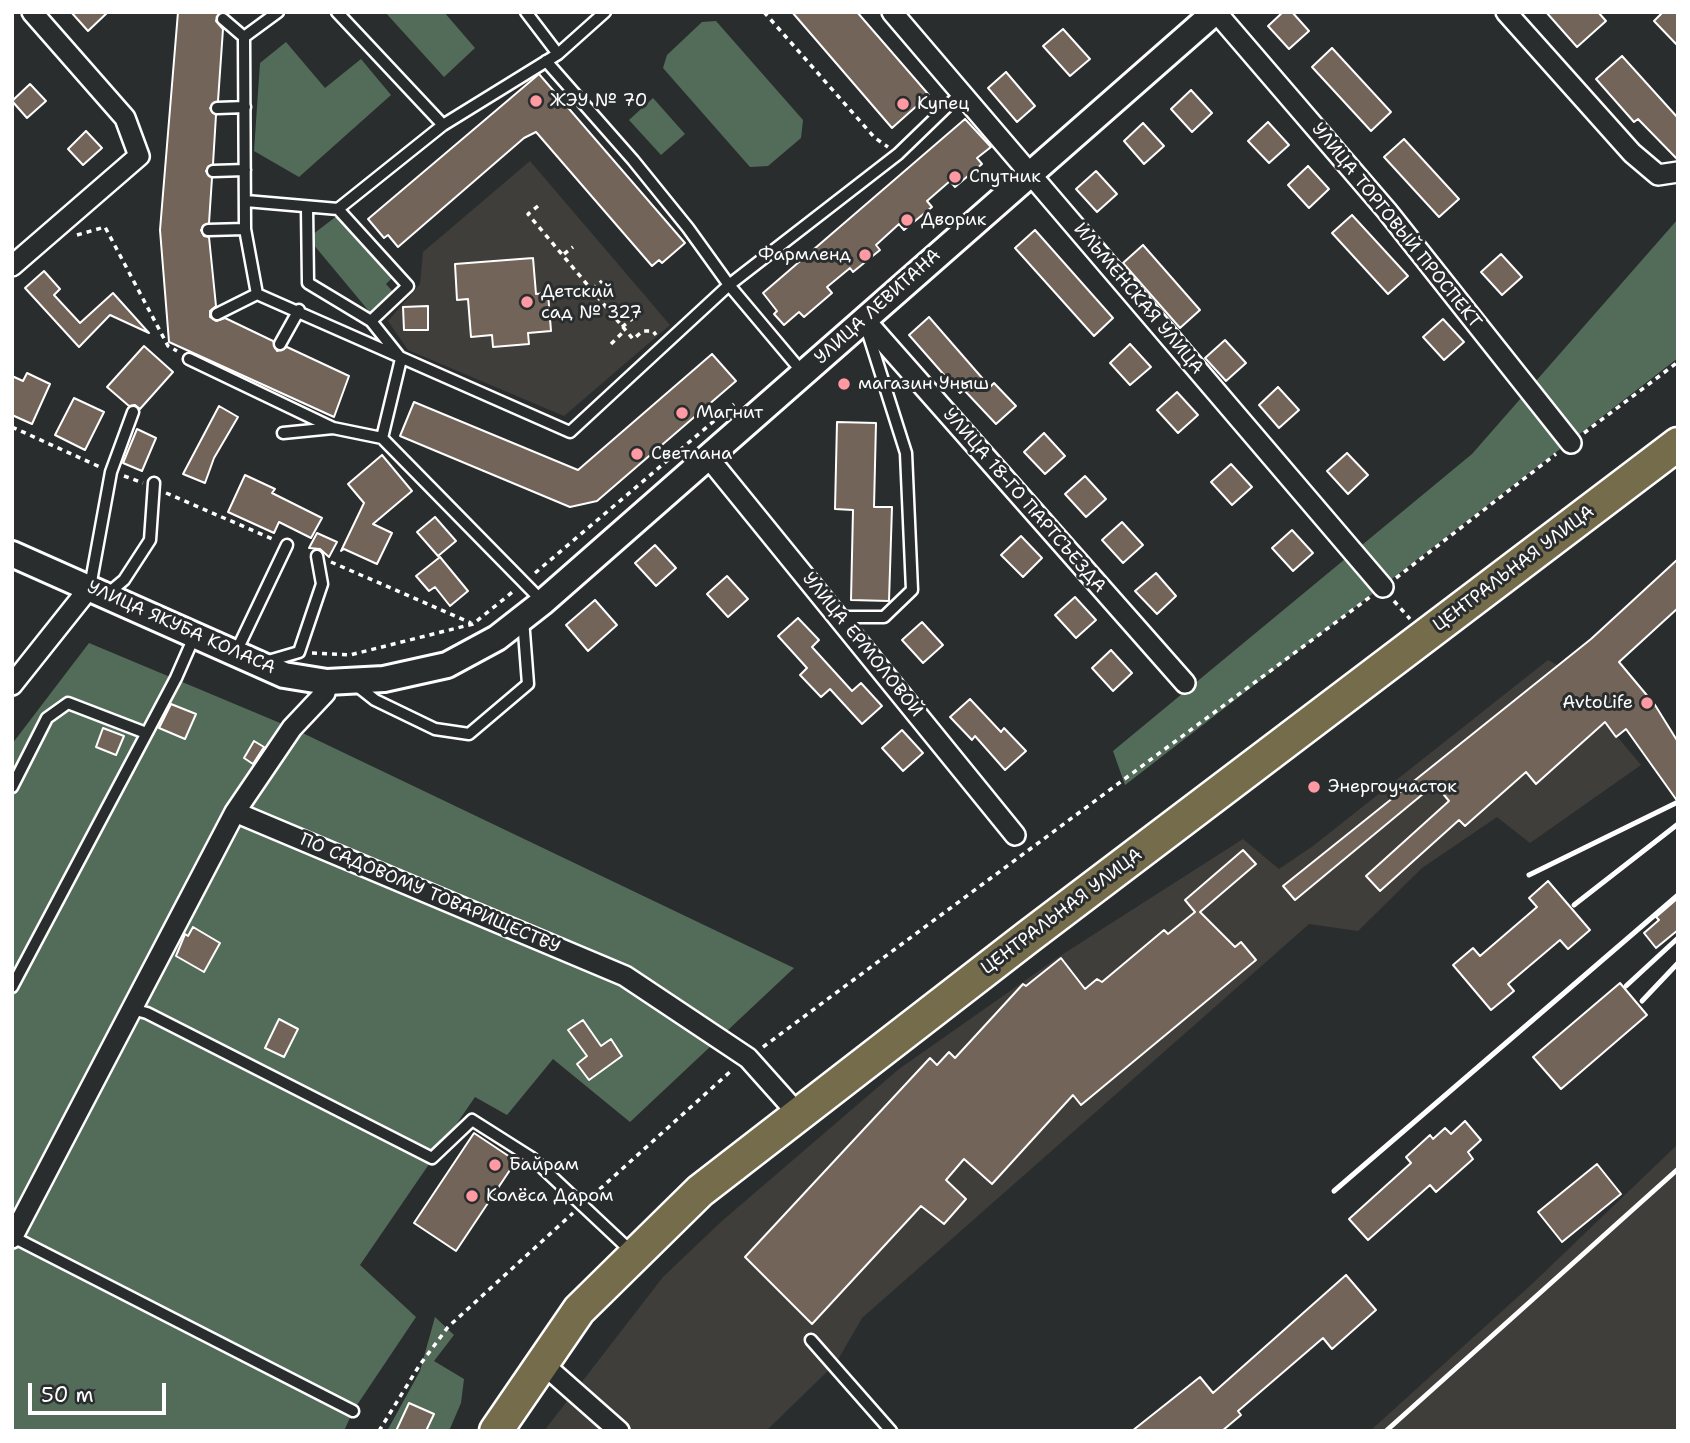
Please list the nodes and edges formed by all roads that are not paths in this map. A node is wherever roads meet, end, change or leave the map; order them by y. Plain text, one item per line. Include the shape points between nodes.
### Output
1 (32, 12) edge
2 (337, 12) edge
3 (526, 12) edge
4 (606, 12) edge
5 (892, 12) edge
6 (1215, 12) edge
7 (1506, 12) edge
8 (274, 13) edge
9 (223, 19) dead end
10 (244, 37) junction
11 (558, 54) junction
12 (546, 61) junction
13 (960, 93) junction
14 (244, 107) junction
15 (217, 108) dead end
16 (443, 125) junction
17 (245, 170) junction
18 (213, 171) dead end
19 (1030, 172) junction
20 (1678, 172) edge
21 (246, 201) junction
22 (307, 208) junction
23 (338, 209) junction
24 (245, 229) junction
25 (208, 230) dead end
26 (12, 266) edge
27 (729, 285) junction
28 (257, 294) junction
29 (299, 310) junction
30 (217, 314) dead end
31 (864, 320) junction
32 (371, 321) junction
33 (280, 344) dead end
34 (189, 359) road end
35 (401, 359) junction
36 (803, 373) junction
37 (133, 412) dead end
38 (333, 428) junction
39 (283, 433) dead end
40 (382, 438) junction
41 (1571, 443) road end
42 (1678, 444) edge
43 (707, 456) junction
44 (153, 485) road end
45 (287, 545) road end
46 (12, 554) edge
47 (317, 556) road end
48 (1383, 587) road end
49 (97, 591) junction
50 (543, 602) junction
51 (840, 617) junction
52 (523, 618) junction
53 (194, 636) junction
54 (235, 653) junction
55 (259, 664) junction
56 (338, 681) junction
57 (1185, 683) dead end
58 (12, 685) edge
59 (146, 733) junction
60 (12, 787) edge
61 (235, 812) junction
62 (1015, 835) dead end
63 (12, 986) edge
64 (131, 1009) junction
65 (797, 1114) junction
66 (13, 1238) edge
67 (634, 1254) junction
68 (811, 1340) dead end
69 (542, 1363) junction
70 (353, 1412) dead end
71 (496, 1431) edge
72 (619, 1431) edge
73 (891, 1431) edge

1 - 26 street via 125,118 139,156
2 - 16 lane
3 - 11 lane
4 - 11 lane
5 - 13 street, ИЛЬМЕНСКАЯ УЛИЦА
6 - 19 street, УЛИЦА ЛЕВИТАНА
6 - 41 street, УЛИЦА ТОРГОВЫЙ ПРОСПЕКТ via 1387,211
7 - 20 street via 1632,153 1658,175
8 - 10 lane
9 - 10 lane
10 - 14 lane
11 - 12 lane
12 - 16 lane
12 - 27 lane via 681,218
13 - 19 street, ИЛЬМЕНСКАЯ УЛИЦА
13 - 27 lane via 898,154
14 - 15 lane
14 - 17 lane
16 - 23 lane
17 - 18 lane
17 - 21 lane
19 - 31 street, УЛИЦА ЛЕВИТАНА
19 - 48 street, ИЛЬМЕНСКАЯ УЛИЦА
21 - 22 lane
21 - 24 lane
22 - 23 lane
22 - 32 lane via 308,283
23 - 32 lane via 408,286
24 - 25 lane
24 - 28 lane
27 - 35 lane via 570,432
27 - 36 lane
28 - 29 lane
28 - 30 lane
29 - 33 lane
29 - 35 lane
31 - 36 street, УЛИЦА ЛЕВИТАНА
31 - 51 lane via 905,453 912,590 884,617
31 - 57 street, УЛИЦА 18-ГО ПАРТСЪЕЗДА
32 - 35 lane
34 - 38 lane
35 - 40 lane
36 - 43 street, УЛИЦА ЛЕВИТАНА
37 - 49 lane via 111,472
38 - 39 lane
38 - 40 lane
40 - 50 lane
42 - 65 main road, ЦЕНТРАЛЬНАЯ УЛИЦА
43 - 50 street, УЛИЦА ЛЕВИТАНА
43 - 51 street, УЛИЦА ЕРМОЛОВОЙ
44 - 49 lane via 150,540 124,580
45 - 54 lane
46 - 49 street, УЛИЦА ЯКУБА КОЛАСА
47 - 55 lane via 323,584 299,652
49 - 53 street, УЛИЦА ЯКУБА КОЛАСА
49 - 58 street
50 - 52 street, УЛИЦА ЯКУБА КОЛАСА
51 - 62 street, УЛИЦА ЕРМОЛОВОЙ
52 - 56 street, УЛИЦА ЯКУБА КОЛАСА via 447,665 406,676
52 - 56 lane via 528,684 469,734 435,729
53 - 54 street, УЛИЦА ЯКУБА КОЛАСА
53 - 59 lane
54 - 55 street, УЛИЦА ЯКУБА КОЛАСА
55 - 56 street, УЛИЦА ЯКУБА КОЛАСА via 285,675
56 - 61 street via 292,729
59 - 60 lane via 68,703 47,718
59 - 63 lane
61 - 64 street
61 - 65 street, ПО САДОВОМУ ТОВАРИЩЕСТВУ via 625,976 748,1058
64 - 66 street
64 - 67 lane via 147,1013 432,1158 472,1120 531,1158
65 - 67 main road, ЦЕНТРАЛЬНАЯ УЛИЦА via 700,1191
66 - 70 lane
67 - 69 main road, ЦЕНТРАЛЬНАЯ УЛИЦА via 579,1310
68 - 73 lane
69 - 71 main road, ЦЕНТРАЛЬНАЯ УЛИЦА
69 - 72 street

